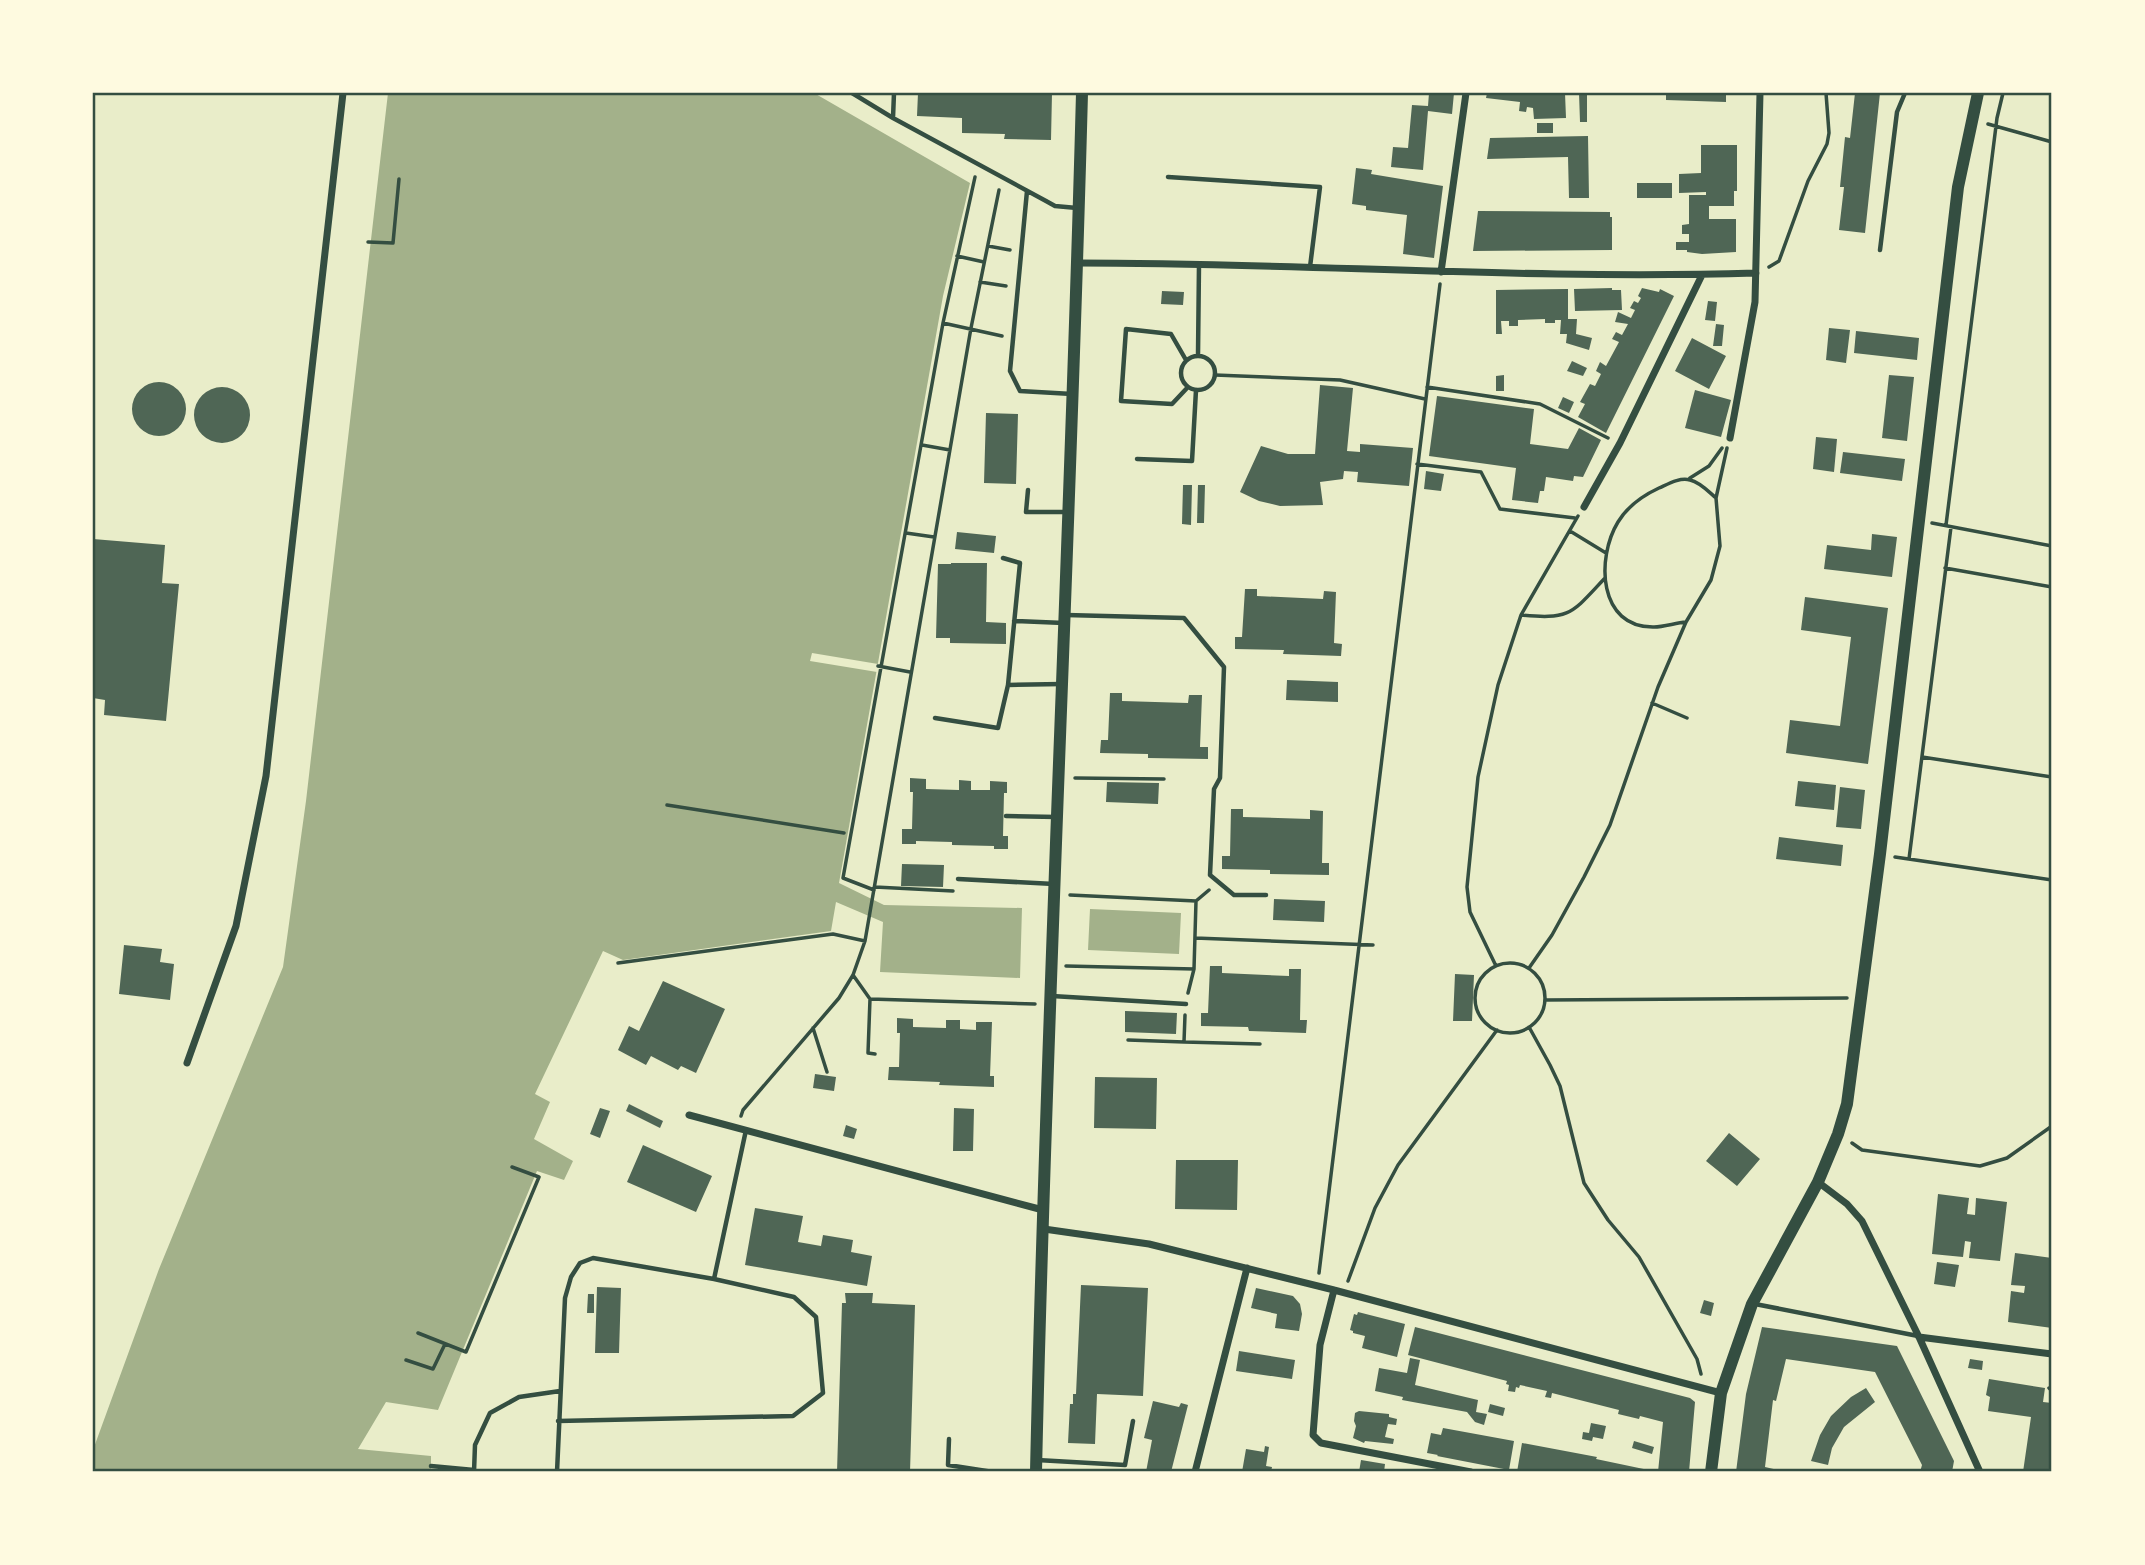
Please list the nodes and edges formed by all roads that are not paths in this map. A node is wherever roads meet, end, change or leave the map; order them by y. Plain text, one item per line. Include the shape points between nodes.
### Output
1 (344, 93) edge
2 (852, 93) edge
3 (894, 93) edge
4 (1082, 93) edge
5 (1466, 93) edge
6 (1760, 93) edge
7 (1905, 93) edge
8 (1979, 93) edge
9 (892, 118) junction
10 (1167, 177) dead end
11 (1027, 191) junction
12 (1079, 208) junction
13 (1880, 250) dead end
14 (1078, 263) junction
15 (1199, 263) junction
16 (1310, 267) junction
17 (1441, 272) junction
18 (1756, 273) junction
19 (1702, 275) junction
20 (1198, 355) junction
21 (1186, 360) junction
22 (1188, 387) junction
23 (1196, 390) junction
24 (1073, 394) junction
25 (1730, 438) road end
26 (1137, 459) dead end
27 (1028, 490) dead end
28 (1584, 507) road end
29 (1069, 512) junction
30 (1003, 558) dead end
31 (1065, 619) junction
32 (1014, 621) junction
33 (1062, 684) junction
34 (1008, 685) junction
35 (935, 718) dead end
36 (1006, 816) dead end
37 (1058, 817) junction
38 (958, 879) road end
39 (1055, 889) junction
40 (1266, 895) dead end
41 (1051, 1000) junction
42 (1186, 1004) road end
43 (187, 1063) dead end
44 (690, 1115) dead end
45 (746, 1130) junction
46 (1818, 1182) junction
47 (1043, 1210) junction
48 (1044, 1229) junction
49 (1247, 1268) junction
50 (714, 1279) junction
51 (1334, 1290) junction
52 (1752, 1304) junction
53 (1919, 1337) junction
54 (2052, 1354) edge
55 (560, 1391) junction
56 (1721, 1393) junction
57 (558, 1421) junction
58 (1133, 1421) dead end
59 (949, 1439) dead end
60 (431, 1466) dead end
61 (1036, 1466) edge
62 (474, 1471) edge
63 (557, 1472) edge
64 (993, 1472) edge
65 (1195, 1472) edge
66 (1471, 1472) edge
67 (1711, 1472) edge
68 (1979, 1472) edge

1 - 43 street via 266,776 236,926
2 - 9 lane
3 - 9 lane
4 - 12 street
5 - 17 street
6 - 18 street
7 - 13 lane via 1897,113
8 - 46 street via 1958,187 1847,1104
9 - 11 lane
10 - 16 lane via 1320,187
11 - 12 lane via 1055,206
11 - 24 lane via 1010,371 1020,391
12 - 14 street
14 - 15 street
14 - 24 street
15 - 16 street
15 - 20 lane
16 - 17 street
17 - 19 street
18 - 19 street
18 - 25 street via 1755,302
19 - 28 street
20 - 21 lane
20 - 23 lane via 1213,364 1215,374 1211,384
21 - 22 lane via 1181,374
21 - 22 lane via 1171,334 1126,329 1121,401 1172,404
22 - 23 lane
23 - 26 lane via 1192,461
24 - 29 street
27 - 29 lane via 1026,512
29 - 31 street
30 - 32 lane via 1020,563
31 - 32 lane
31 - 33 street
31 - 40 lane via 1184,618 1224,667 1220,779 1214,789 1210,875 1234,895
32 - 34 lane
33 - 34 lane
33 - 37 street
34 - 35 lane via 998,728
36 - 37 lane
37 - 39 street
38 - 39 lane
39 - 41 street
41 - 42 lane
41 - 47 street
44 - 45 street
45 - 47 street
45 - 50 lane
46 - 52 street
46 - 53 street via 1862,1221
47 - 48 street
48 - 49 street via 1149,1244
48 - 61 street
49 - 51 street
49 - 65 street
50 - 55 lane via 593,1258 580,1263 565,1298
50 - 57 lane via 794,1297 816,1317 823,1393 793,1416
51 - 56 street
51 - 66 street via 1320,1345 1313,1435 1321,1443
52 - 53 lane
52 - 56 street
53 - 54 street
53 - 68 street
55 - 57 lane
55 - 62 lane via 519,1397 490,1413 475,1445
56 - 67 street
57 - 63 lane
58 - 61 lane via 1125,1465
59 - 64 lane via 948,1465
60 - 62 lane

